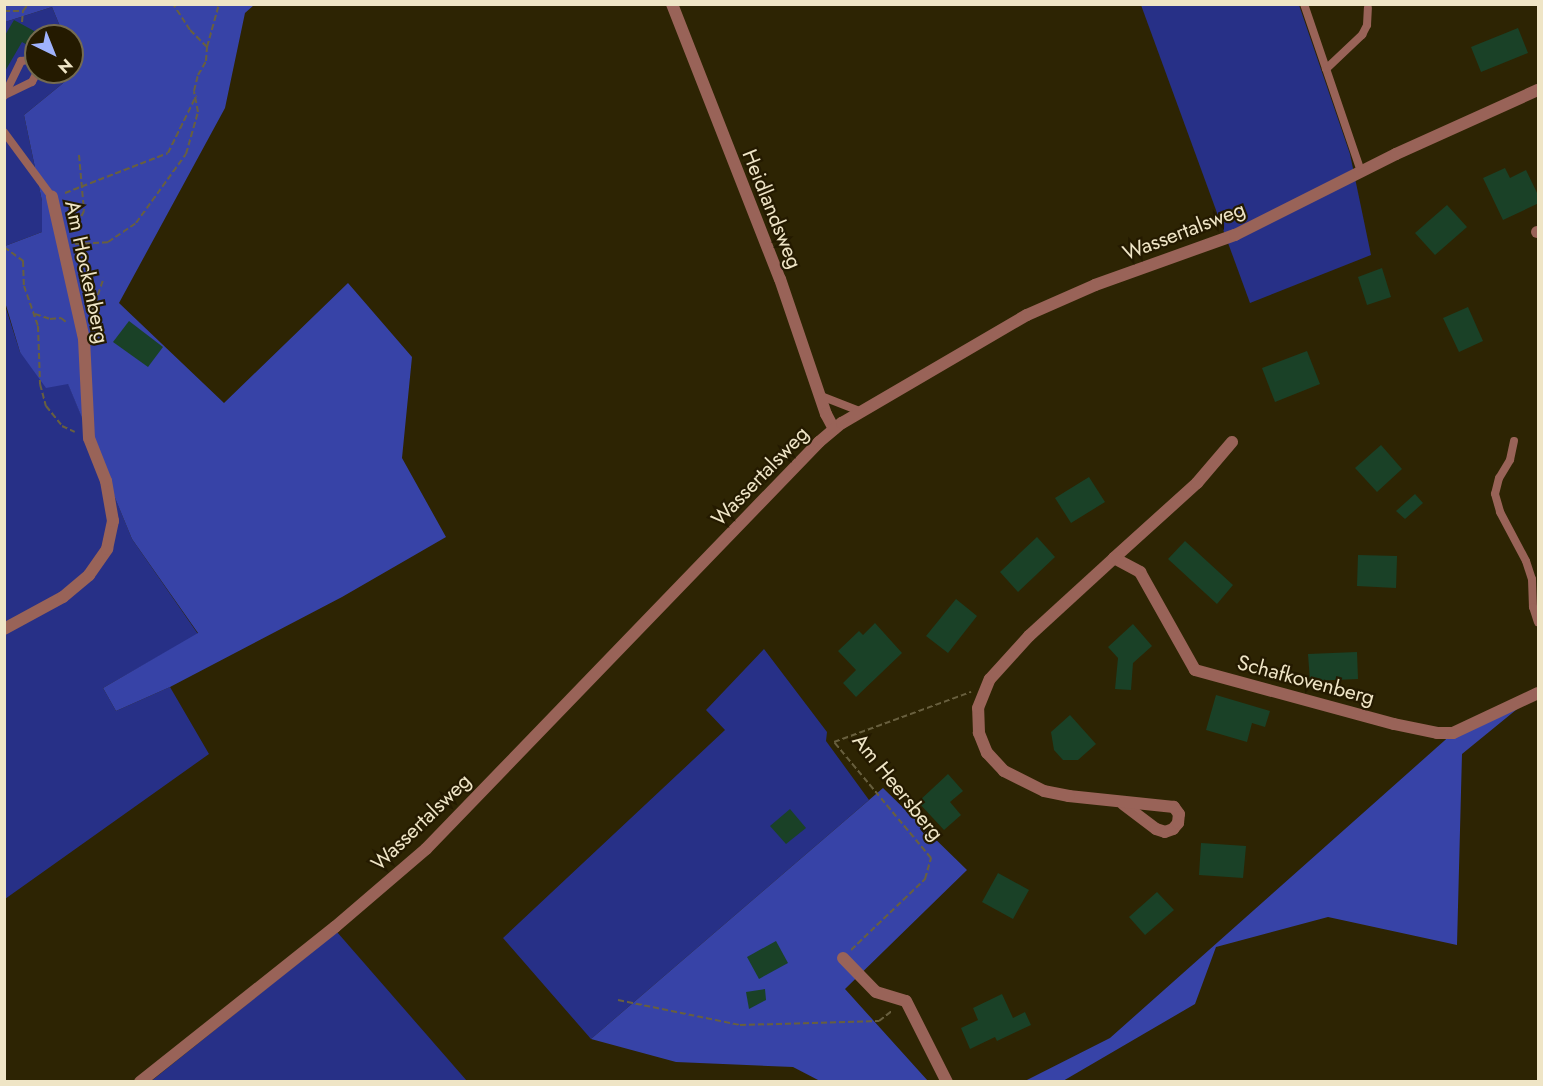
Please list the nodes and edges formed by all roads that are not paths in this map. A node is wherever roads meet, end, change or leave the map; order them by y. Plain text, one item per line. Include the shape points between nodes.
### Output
1 (672, 4) edge
2 (1304, 4) edge
3 (1368, 8) dead end
4 (24, 61) edge
5 (1326, 69) junction
6 (28, 84) edge
7 (1539, 90) edge
8 (5, 95) edge
9 (4, 132) edge
10 (1361, 171) junction
11 (52, 197) joint
12 (821, 396) junction
13 (862, 412) junction
14 (834, 429) junction
15 (1514, 441) dead end
16 (1232, 442) dead end
17 (1114, 558) junction
18 (1539, 622) edge
19 (4, 629) edge
20 (1539, 693) edge
21 (1123, 804) dead end
22 (843, 958) road end
23 (141, 1082) edge
24 (947, 1082) edge

1 - 12 street, Heidlandsweg via 780,279
2 - 5 lane
3 - 5 lane via 1362,35
4 - 8 lane
5 - 10 lane
6 - 8 lane
7 - 10 street, Wassertalsweg
9 - 11 lane, Am Hockenberg
10 - 13 street, Wassertalsweg via 1235,235 1095,285 1027,315
11 - 19 street, Am Hockenberg via 84,341 89,438 112,504 113,521 107,549 89,575 63,597
12 - 13 lane
12 - 14 street, Heidlandsweg
13 - 14 street, Wassertalsweg
14 - 23 street, Wassertalsweg via 426,849
15 - 18 lane via 1495,494 1500,512 1526,561
16 - 17 street via 1197,483
17 - 20 street, Schafkovenberg via 1140,572 1195,669 1437,733 1453,733
17 - 21 street via 1029,636 990,679 978,708 979,734 987,753 1004,771 1044,790
22 - 24 street via 876,992 906,1001

